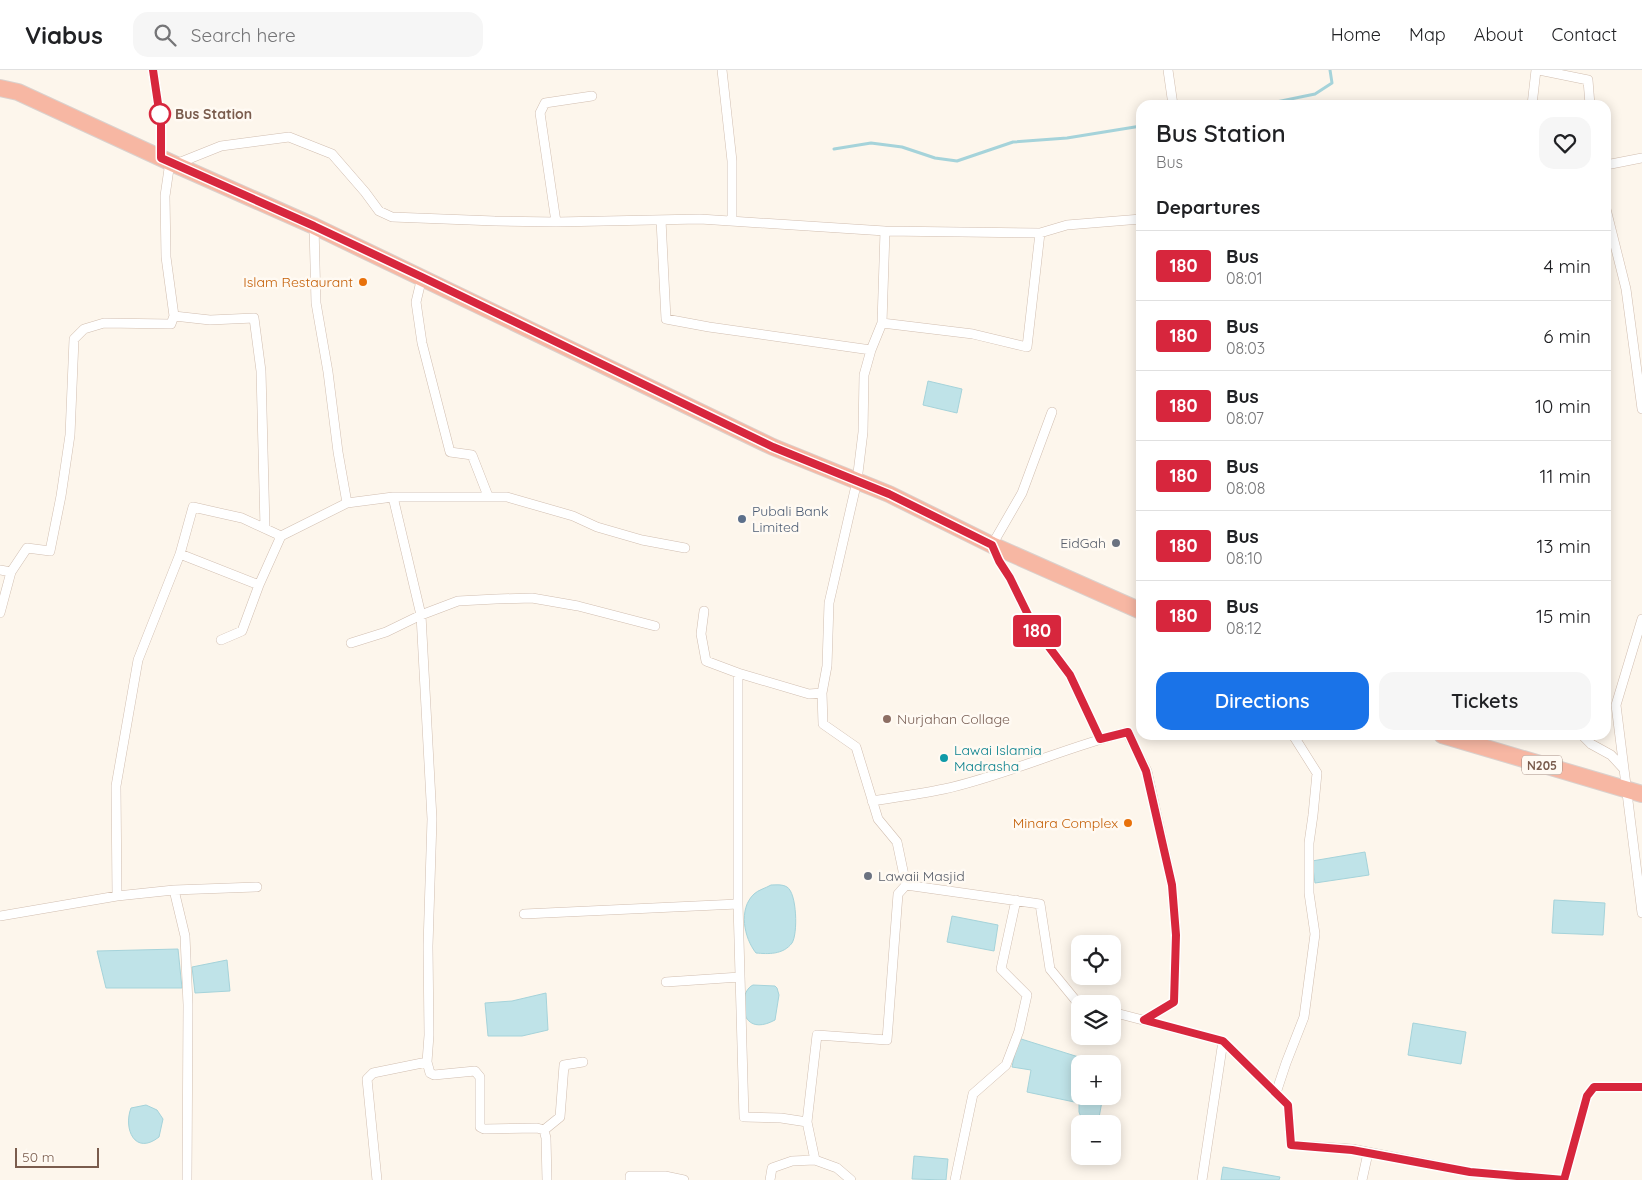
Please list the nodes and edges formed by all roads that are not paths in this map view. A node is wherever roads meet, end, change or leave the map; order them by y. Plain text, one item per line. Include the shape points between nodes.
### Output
1 (153, 70) edge
2 (722, 70) edge
3 (1168, 70) edge
4 (1537, 70) edge
5 (0, 88) edge
6 (592, 96) dead end
7 (1172, 100) edge
8 (1533, 100) edge
9 (1590, 100) edge
10 (1642, 158) edge
11 (168, 162) junction
12 (1611, 165) edge
13 (1136, 219) edge
14 (662, 220) junction
15 (732, 220) junction
16 (556, 222) junction
17 (314, 226) junction
18 (1611, 229) edge
19 (885, 231) junction
20 (1040, 233) junction
21 (422, 277) junction
22 (174, 316) junction
23 (882, 323) junction
24 (871, 350) junction
25 (1642, 409) edge
26 (1052, 412) dead end
27 (857, 481) junction
28 (488, 496) junction
29 (393, 497) junction
30 (347, 503) junction
31 (265, 528) junction
32 (281, 536) junction
33 (992, 545) junction
34 (685, 548) dead end
35 (180, 554) junction
36 (0, 570) edge
37 (11, 572) junction
38 (259, 585) junction
39 (1136, 610) edge
40 (704, 611) dead end
41 (0, 613) edge
42 (421, 615) junction
43 (1642, 619) edge
44 (655, 626) dead end
45 (221, 640) dead end
46 (351, 643) dead end
47 (738, 674) junction
48 (822, 693) junction
49 (1100, 739) junction
50 (1296, 740) edge
51 (1459, 740) edge
52 (1587, 740) edge
53 (1624, 768) junction
54 (1634, 792) edge
55 (872, 801) junction
56 (906, 886) junction
57 (257, 887) dead end
58 (174, 890) junction
59 (117, 896) junction
60 (1016, 900) junction
61 (738, 904) junction
62 (524, 914) dead end
63 (1642, 914) edge
64 (0, 916) edge
65 (740, 977) junction
66 (666, 982) dead end
67 (1071, 996) edge
68 (1121, 1014) edge
69 (1144, 1020) junction
70 (1223, 1041) junction
71 (427, 1062) junction
72 (583, 1062) dead end
73 (1642, 1087) edge
74 (1276, 1093) junction
75 (808, 1122) junction
76 (544, 1130) junction
77 (1368, 1153) junction
78 (816, 1160) junction
79 (187, 1180) edge
80 (377, 1180) edge
81 (547, 1180) edge
82 (630, 1180) edge
83 (684, 1180) edge
84 (770, 1180) edge
85 (851, 1180) edge
86 (955, 1180) edge
87 (1202, 1180) edge
88 (1362, 1180) edge

1 - 11 street
2 - 15 street via 732,162
3 - 7 street
4 - 8 street
4 - 9 street via 1588,80
5 - 11 highway via 18,92
6 - 16 street via 545,103 540,113
10 - 12 street
11 - 16 street via 221,146 289,137 332,154 379,211 392,217
11 - 17 highway
11 - 22 street via 166,257
13 - 20 street via 1067,226
14 - 15 street
14 - 16 street
14 - 24 street via 666,319
15 - 19 street
17 - 21 highway
17 - 30 street via 316,303
18 - 25 street via 1626,289
19 - 20 street
19 - 23 street
20 - 23 street via 1028,347 974,334
21 - 27 highway via 773,447
21 - 28 street via 416,302 422,343 450,452 472,455
22 - 31 street via 210,320 254,318 261,371
22 - 37 street via 171,324 104,323 84,329 74,339 70,435 50,551 27,548
23 - 24 street
24 - 27 street via 864,375
26 - 33 street via 1022,493
27 - 33 highway
27 - 48 street via 829,602 827,666
28 - 29 street
28 - 34 street via 507,497 642,540
29 - 30 street
29 - 42 street
30 - 32 street
31 - 32 street
31 - 35 street via 242,518 193,507
32 - 38 street
33 - 39 highway
33 - 49 street via 1034,627 1070,675
35 - 38 street
35 - 59 street via 138,660 116,786
36 - 37 street
37 - 41 street
38 - 45 street via 242,631
40 - 47 street via 701,634 706,661
42 - 44 street via 458,601 532,598
42 - 46 street via 386,632
42 - 71 street via 432,819
43 - 53 street via 1616,705
47 - 48 street via 809,694
47 - 61 street
48 - 55 street via 823,724 856,747
49 - 55 street via 945,789
49 - 69 street via 1128,732 1146,771 1172,885 1176,935 1174,1002
50 - 74 street via 1316,773 1309,843 1309,893 1316,934 1304,1017
51 - 54 highway, N205
52 - 53 street via 1611,755
53 - 54 street
54 - 63 street
55 - 56 street via 878,819 897,842
56 - 60 street
56 - 75 street via 898,894 887,1040 816,1035
57 - 58 street
58 - 59 street
58 - 79 street via 185,936
59 - 64 street
60 - 67 street via 1040,904 1050,969
60 - 86 street via 1001,969 1027,995 1006,1065 973,1094
61 - 62 street
61 - 65 street
65 - 66 street
65 - 75 street via 744,1117
68 - 69 street
69 - 70 street
70 - 74 street
70 - 87 street
71 - 76 street via 430,1074 434,1075 478,1074 480,1127
71 - 80 street via 373,1072 367,1079
72 - 76 street via 564,1065 560,1117
73 - 77 street via 1594,1087 1587,1096 1564,1180 1470,1172
74 - 77 street via 1288,1105 1291,1145
75 - 78 street
76 - 81 street
77 - 88 street
78 - 84 street via 792,1161 772,1168
78 - 85 street via 837,1168
82 - 83 street via 630,1176 665,1176

